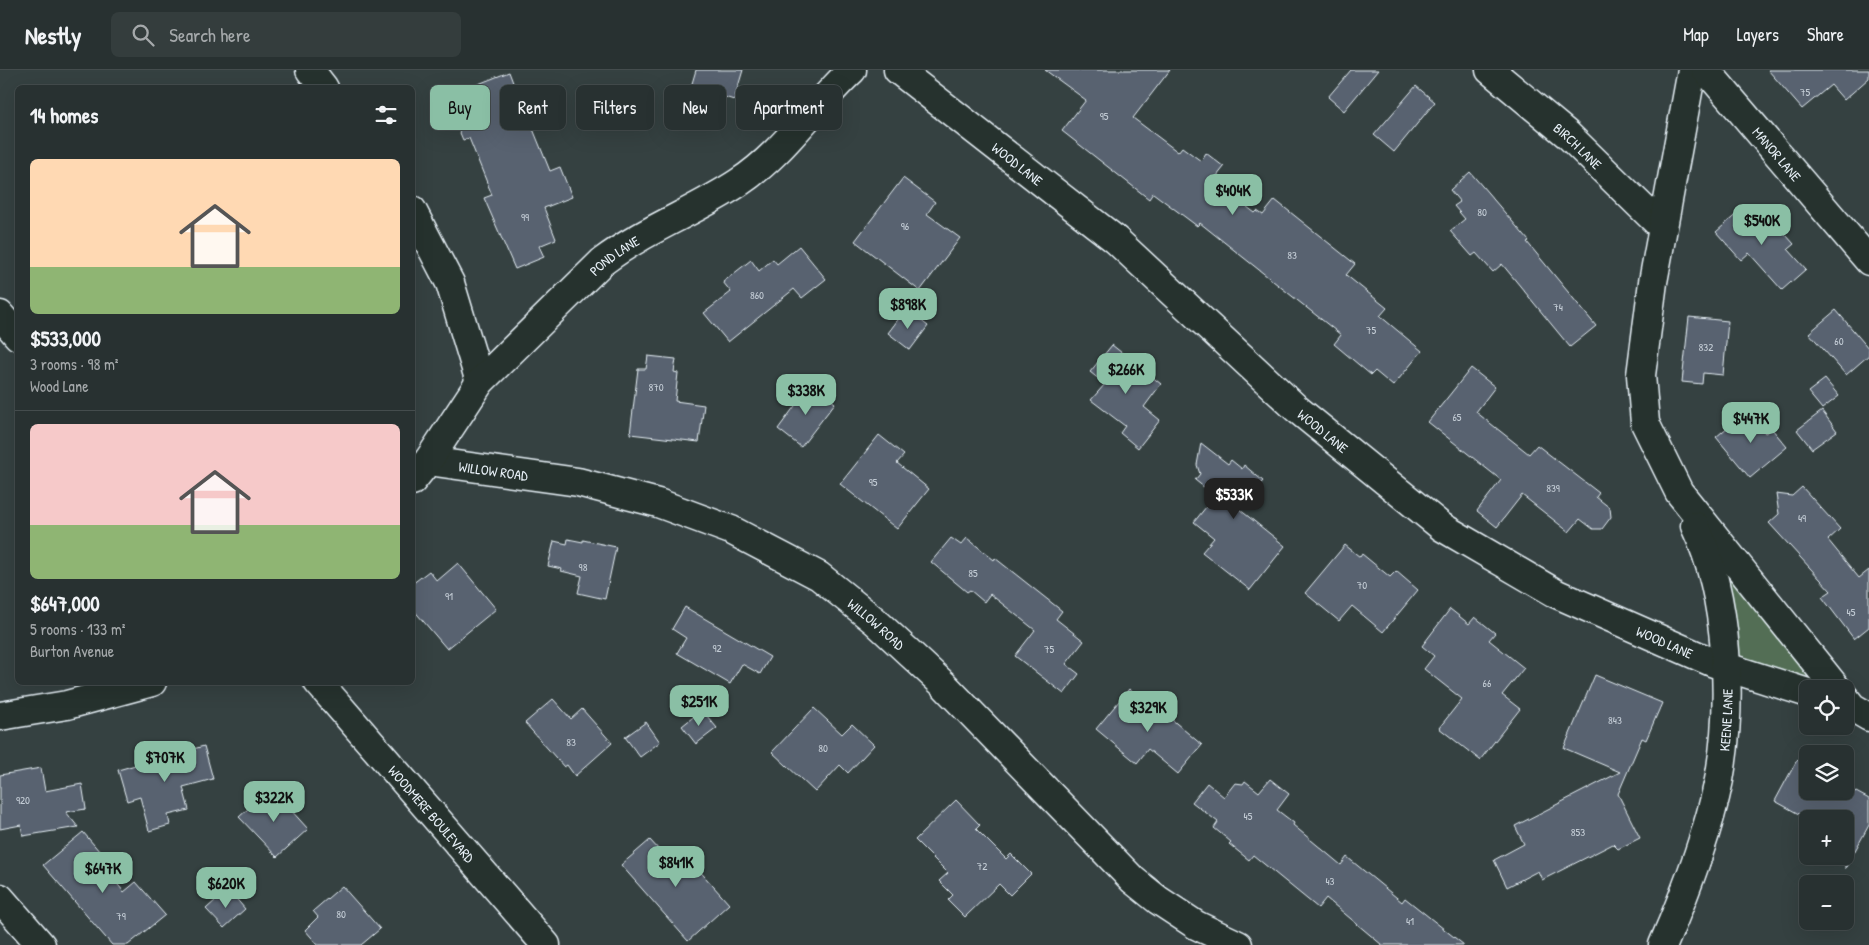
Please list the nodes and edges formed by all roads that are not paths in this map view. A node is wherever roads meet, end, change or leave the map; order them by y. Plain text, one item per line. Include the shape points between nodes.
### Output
1 (310, 70) edge
2 (852, 70) edge
3 (898, 70) edge
4 (1490, 70) edge
5 (1692, 70) edge
6 (1706, 70) edge
7 (322, 85) edge
8 (415, 216) edge
9 (1662, 227) junction
10 (1869, 261) edge
11 (0, 316) edge
12 (15, 333) edge
13 (480, 382) junction
14 (420, 471) edge
15 (1679, 492) junction
16 (1726, 667) junction
17 (1831, 680) edge
18 (141, 685) edge
19 (321, 685) edge
20 (1799, 690) edge
21 (0, 716) edge
22 (0, 898) edge
23 (41, 945) edge
24 (546, 945) edge
25 (1238, 945) edge
26 (1663, 945) edge

1 - 7 street
2 - 13 street, POND LANE via 769,159 738,183 624,245 602,262
3 - 16 street, WOOD LANE via 1116,240 1296,409 1442,528 1557,594
4 - 9 street, BIRCH LANE via 1568,135
5 - 9 street
6 - 10 street, MANOR LANE
8 - 13 street via 450,283
9 - 15 street via 1641,375 1645,423
11 - 12 street
13 - 14 street, POND LANE
14 - 25 street, WILLOW ROAD via 578,482 658,502 731,530 819,576 875,620 943,684 1133,880 1196,925
15 - 16 street, KEENE LANE via 1710,564 1719,600
15 - 17 street
16 - 20 street, WOOD LANE
16 - 26 street, KEENE LANE via 1724,734 1714,802 1684,897
18 - 21 street via 67,705
19 - 24 street, WOODMERE BOULEVARD
22 - 23 street

